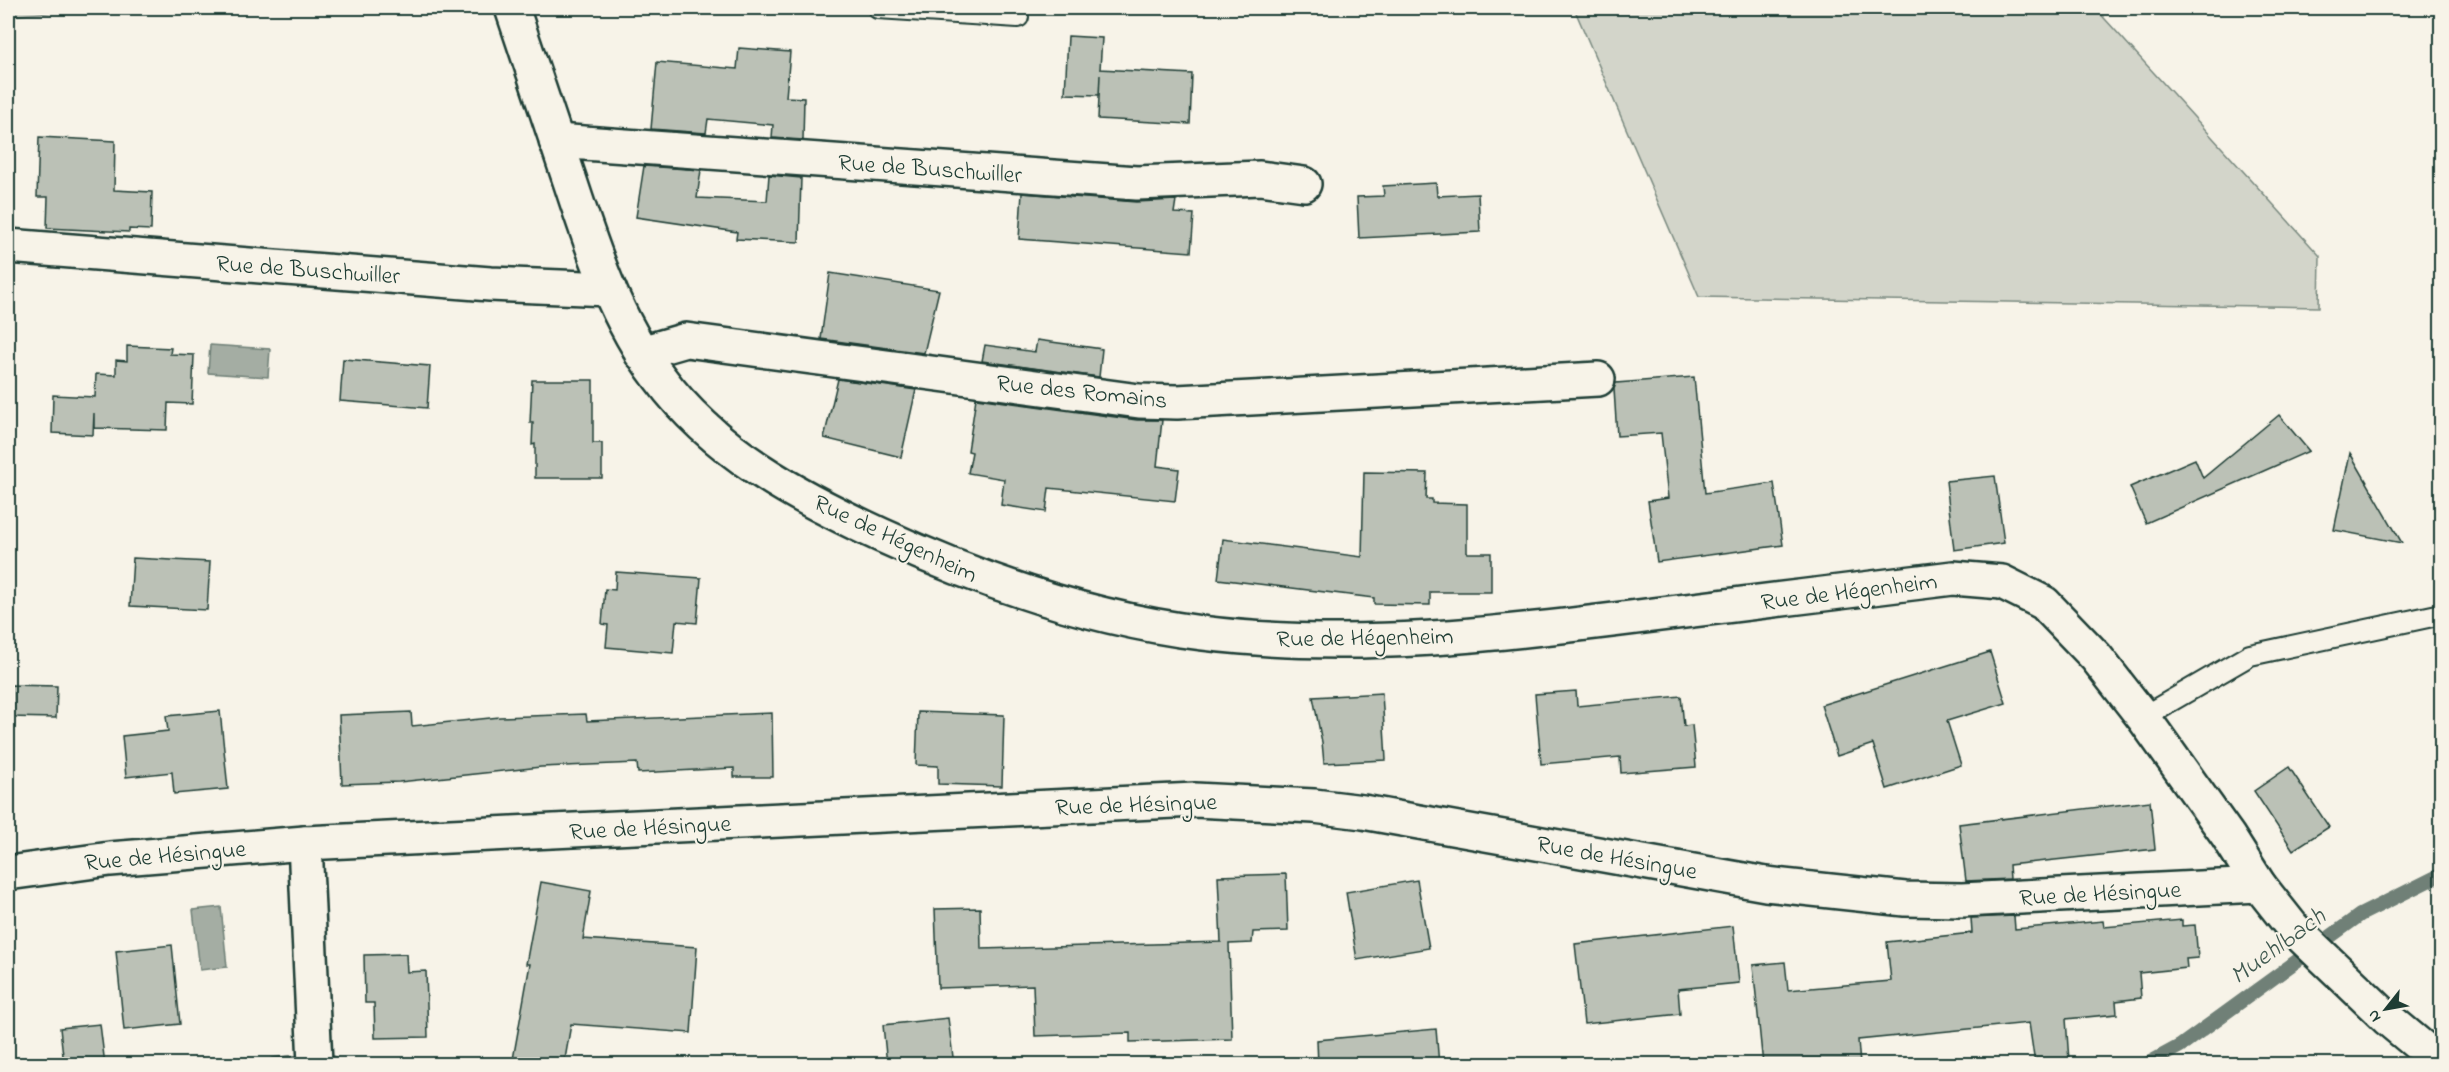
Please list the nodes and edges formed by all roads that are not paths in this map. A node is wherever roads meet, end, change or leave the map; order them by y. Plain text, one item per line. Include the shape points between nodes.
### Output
1 (512, 8) edge
2 (878, 8) edge
3 (1018, 17) dead end
4 (556, 141) junction
5 (1304, 184) dead end
6 (8, 246) edge
7 (609, 289) junction
8 (641, 353) junction
9 (1598, 379) dead end
10 (2442, 614) edge
11 (2143, 717) junction
12 (305, 843) junction
13 (8, 873) edge
14 (2259, 885) junction
15 (315, 1049) edge
16 (2442, 1064) edge

1 - 4 street
2 - 3 lane
4 - 5 street, Rue de Buschwiller via 1137,183 1260,178
4 - 7 street, Rue de Hégenheim
6 - 7 street, Rue de Buschwiller via 490,284
7 - 8 street, Rue de Hégenheim
8 - 9 street, Rue des Romains via 686,340 1107,398 1177,402
8 - 11 street, Rue de Hégenheim via 693,417 762,472 799,494 968,573 1030,595 1120,619 1265,639 1422,638 1558,628 1953,578 1978,579 2001,582 2044,603 2096,657
10 - 11 lane via 2250,655
11 - 14 street, Rue de Hégenheim
12 - 13 street, Rue de Hésingue via 110,858
12 - 14 street, Rue de Hésingue via 1195,800 1363,812 1766,884 1905,899 1962,900
12 - 15 street
14 - 16 street, Rue de Hégenheim via 2294,928 2349,982

